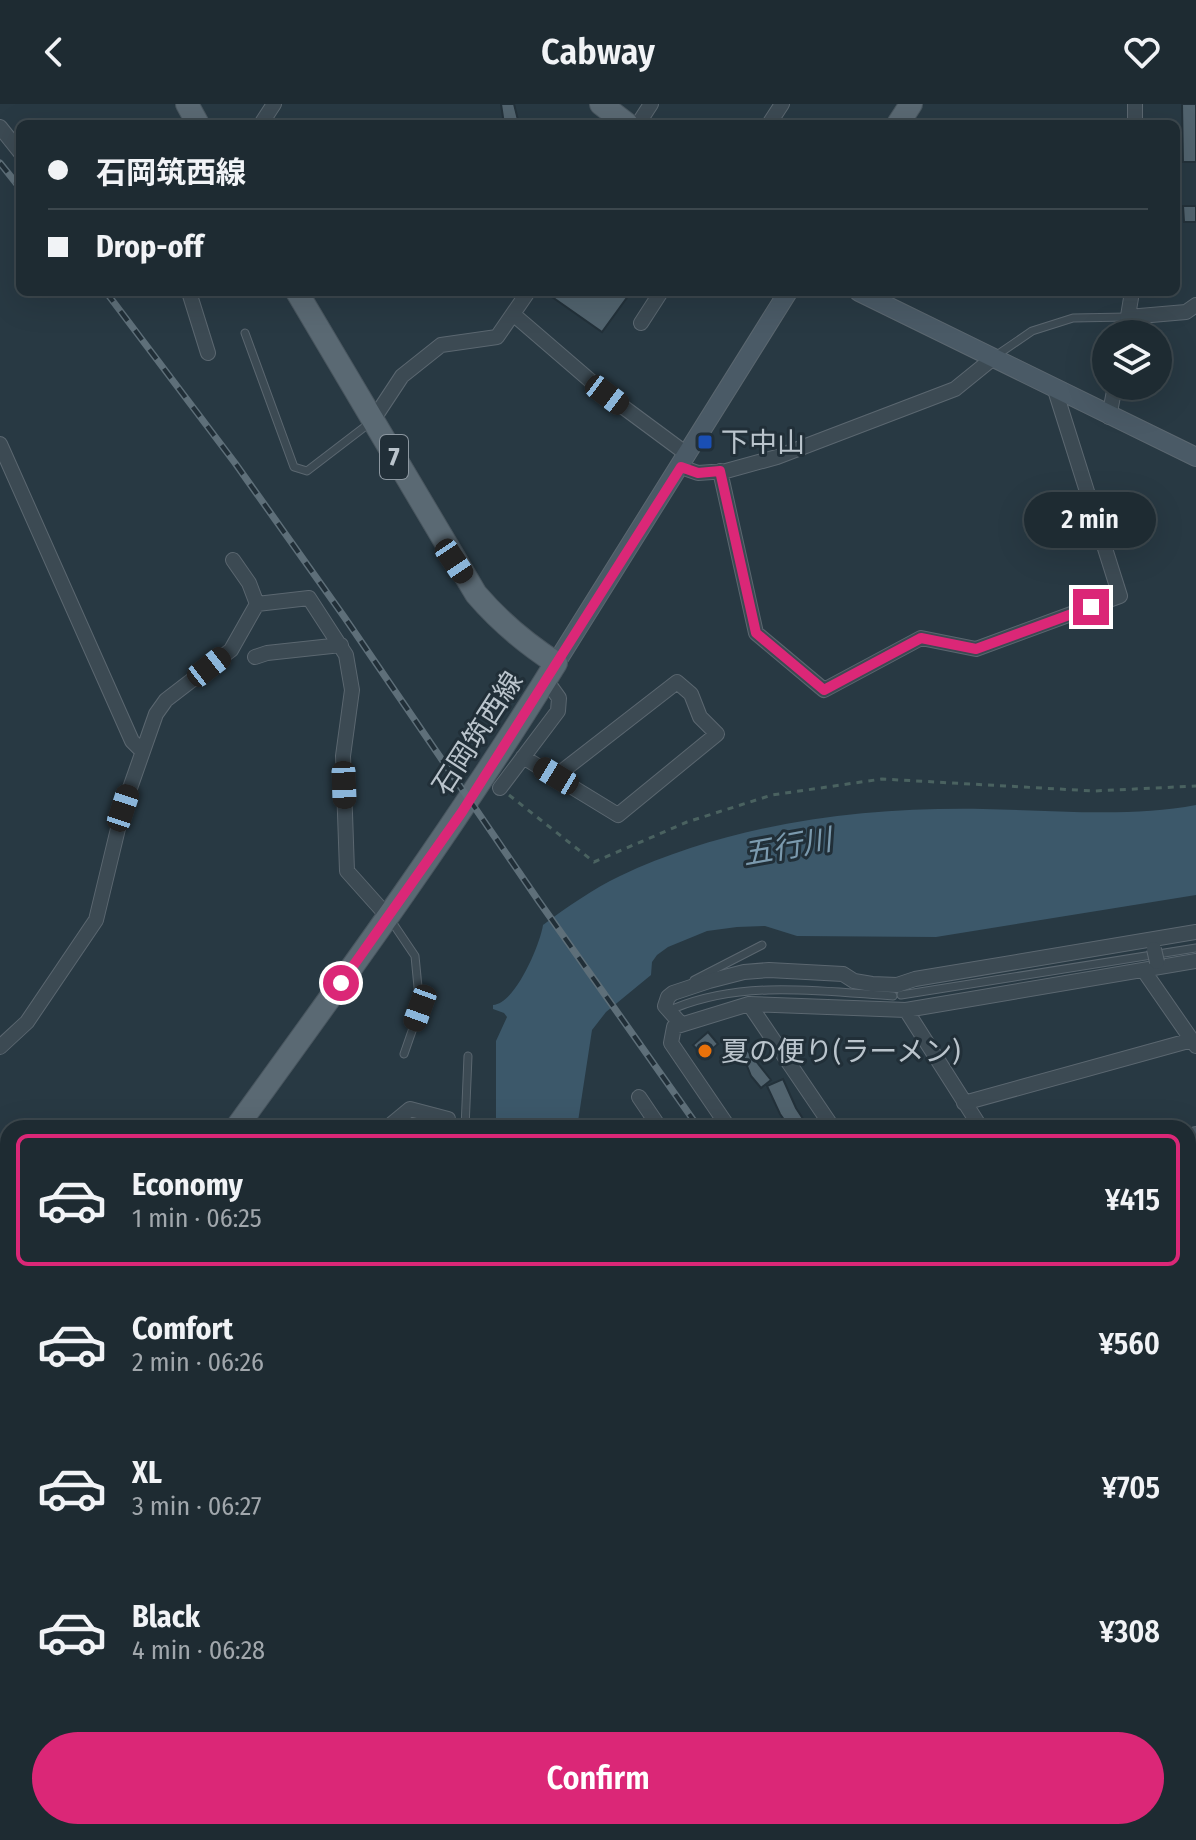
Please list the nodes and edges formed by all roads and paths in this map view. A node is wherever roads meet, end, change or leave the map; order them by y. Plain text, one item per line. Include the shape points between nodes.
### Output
1 (601, 104) edge
2 (622, 120) edge
3 (0, 127) edge
4 (16, 147) edge
5 (190, 296) edge
6 (299, 296) edge
7 (525, 296) edge
8 (658, 296) edge
9 (786, 296) edge
10 (867, 296) edge
11 (1131, 296) edge
12 (1195, 306) edge
13 (513, 314) junction
14 (1128, 317) junction
15 (1127, 320) edge
16 (641, 323) dead end
17 (245, 333) dead end
18 (208, 353) dead end
19 (992, 359) junction
20 (1055, 390) junction
21 (1112, 400) edge
22 (1109, 417) junction
23 (373, 420) junction
24 (0, 444) edge
25 (1196, 457) edge
26 (684, 461) junction
27 (720, 471) junction
28 (233, 560) dead end
29 (257, 604) junction
30 (341, 645) junction
31 (255, 657) dead end
32 (551, 671) junction
33 (142, 751) junction
34 (523, 757) junction
35 (556, 776) junction
36 (1196, 786) edge
37 (500, 788) joint
38 (389, 918) junction
39 (1196, 932) edge
40 (762, 945) dead end
41 (1196, 948) edge
42 (1153, 958) junction
43 (1196, 961) edge
44 (679, 991) junction
45 (898, 999) junction
46 (749, 1004) junction
47 (675, 1008) dead end
48 (681, 1024) junction
49 (1194, 1043) edge
50 (0, 1047) edge
51 (404, 1054) dead end
52 (468, 1056) dead end
53 (639, 1097) dead end
54 (964, 1103) junction
55 (242, 1120) edge
56 (397, 1120) edge
57 (448, 1120) edge
58 (465, 1120) edge
59 (655, 1120) edge
60 (724, 1120) edge
61 (828, 1120) edge
62 (976, 1120) edge

1 - 2 main road
3 - 4 street
5 - 18 street
6 - 23 main road, 石岡筑西線 / 7
7 - 13 street
8 - 16 street
9 - 26 street
10 - 19 street
11 - 14 street
12 - 14 street via 1186,312
13 - 23 street via 497,337 441,345 402,376
13 - 26 street
14 - 15 street
14 - 19 lane via 1073,318 1032,331
17 - 23 lane via 294,467 307,471
19 - 20 street
19 - 27 street via 955,389 777,457
20 - 22 street
20 - 27 street via 1120,596 976,649 921,638 824,690 756,633
21 - 22 street
22 - 25 street
23 - 32 main road, 石岡筑西線 / 7 via 476,594
24 - 33 street via 132,741
26 - 27 street via 698,473
26 - 32 street
28 - 29 street
29 - 30 street via 309,598
29 - 33 street via 231,650 166,700
30 - 31 street
30 - 38 street via 352,690 343,756 347,871
32 - 34 street via 558,711
32 - 38 main road, 石岡筑西線
33 - 50 street via 96,920 27,1022
34 - 35 street
34 - 37 street
35 - 35 street via 618,815 717,734 677,682
36 - 37 path via 1094,791 882,779 772,795 687,822 594,862
38 - 51 lane via 415,956 420,1008
38 - 55 main road, 石岡筑西線
39 - 42 street
40 - 44 lane
41 - 45 lane
42 - 43 street
42 - 45 street
42 - 45 street
42 - 49 street
44 - 45 street via 769,970 843,974
44 - 48 street via 665,1006
45 - 46 street
45 - 47 lane via 755,990 724,992
45 - 54 street
46 - 48 street
46 - 61 street
48 - 60 street via 674,1027 671,1043
49 - 54 street
52 - 58 lane
53 - 59 street
54 - 62 street
56 - 57 street via 410,1109

